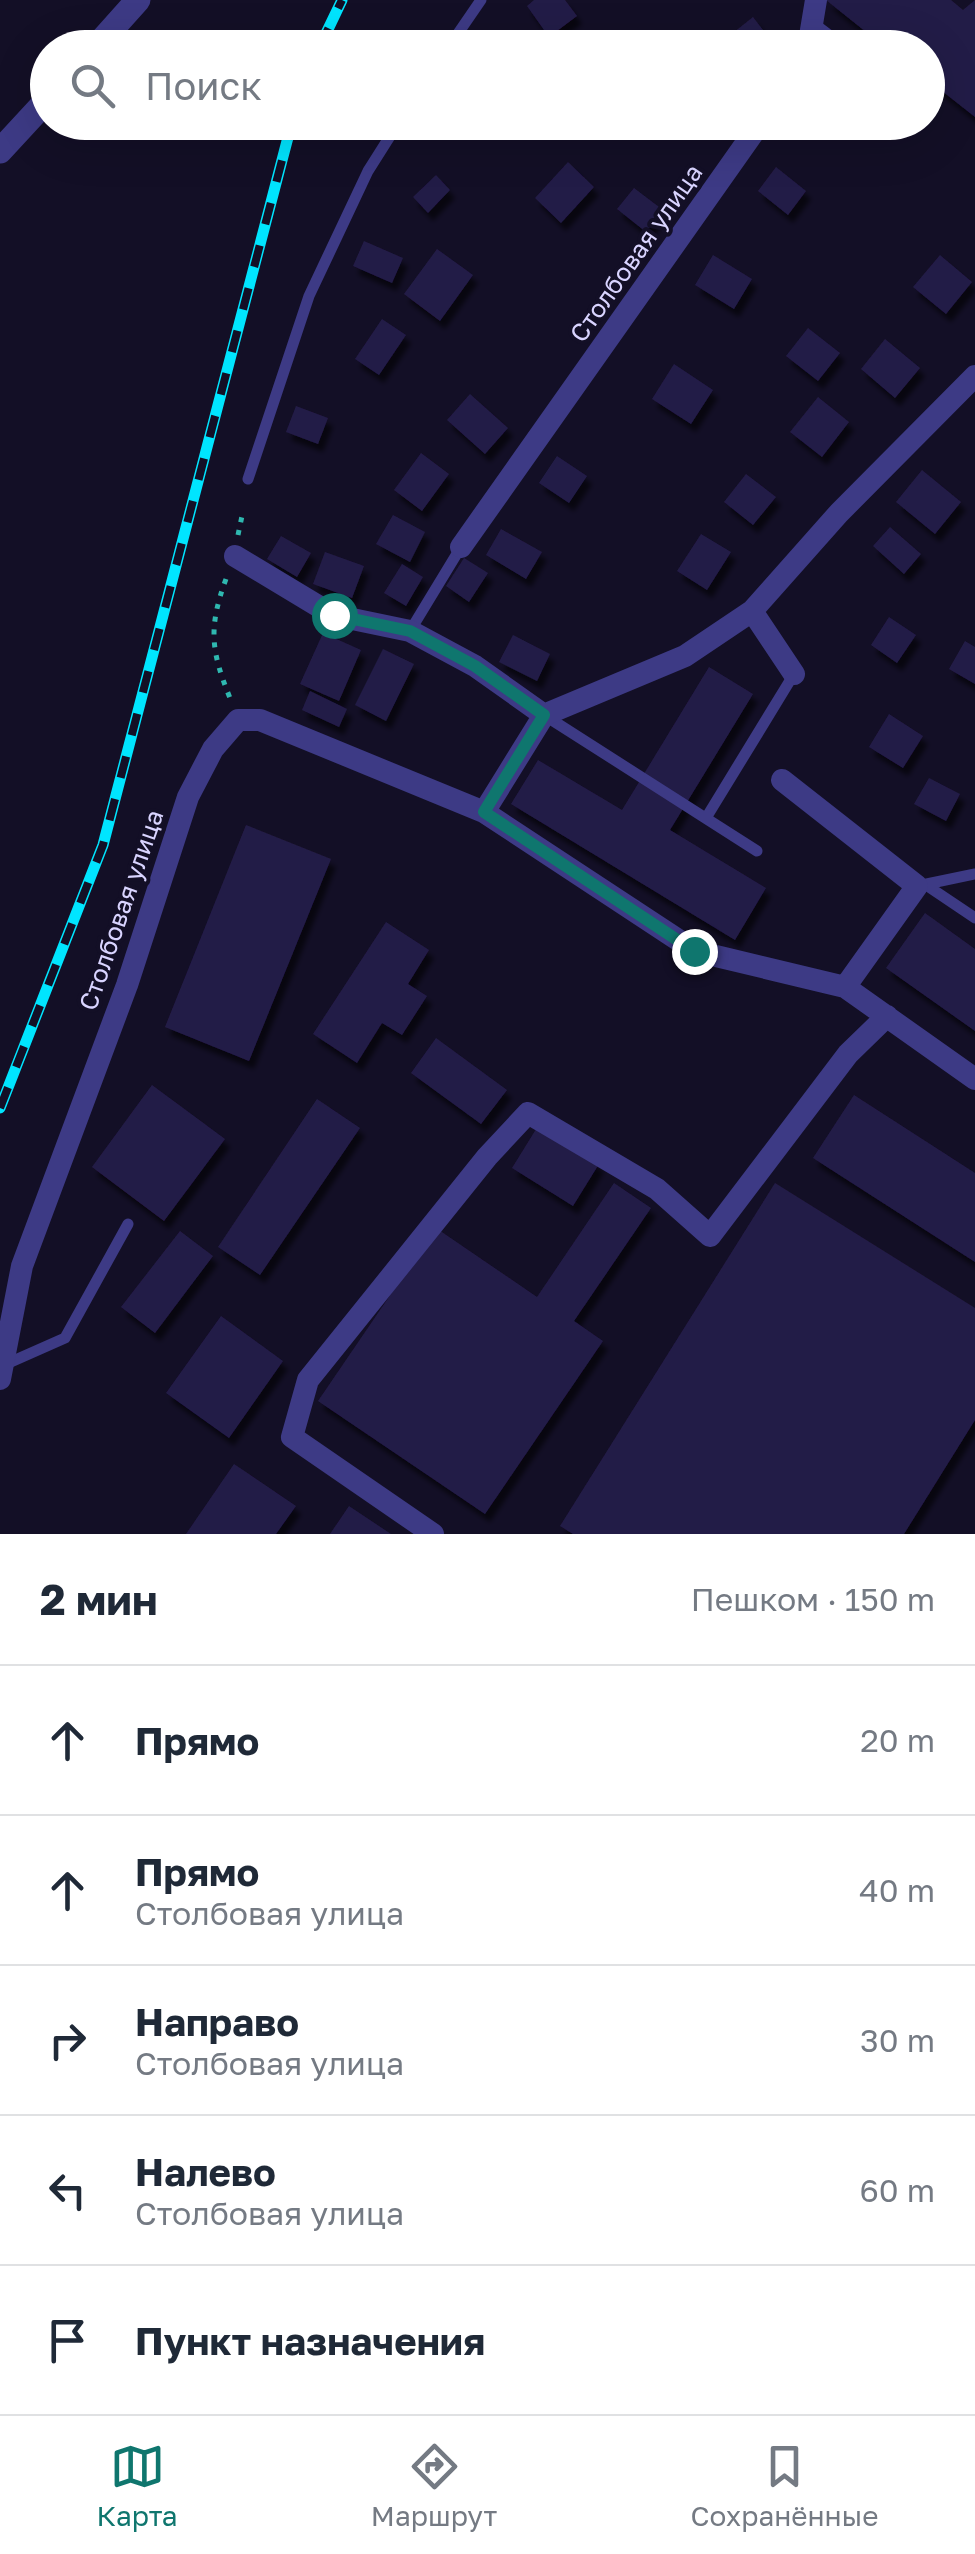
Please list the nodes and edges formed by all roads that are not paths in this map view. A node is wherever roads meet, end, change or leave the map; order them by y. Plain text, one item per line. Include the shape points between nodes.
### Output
1 (138, 0) edge
2 (481, 0) edge
3 (814, 11) edge
4 (110, 30) edge
5 (460, 30) edge
6 (830, 30) edge
7 (30, 119) edge
8 (388, 140) edge
9 (748, 140) edge
10 (0, 152) edge
11 (975, 376) edge
12 (248, 479) dead end
13 (461, 547) joint
14 (235, 556) road end
15 (752, 612) junction
16 (410, 631) junction
17 (794, 674) joint
18 (544, 715) junction
19 (782, 780) dead end
20 (484, 812) junction
21 (706, 818) junction
22 (757, 851) dead end
23 (975, 874) edge
24 (921, 885) junction
25 (975, 918) edge
26 (845, 987) junction
27 (887, 1016) junction
28 (975, 1079) edge
29 (128, 1224) dead end
30 (2, 1372) edge
31 (433, 1534) edge

1 - 4 street
2 - 5 lane
3 - 6 lane
7 - 10 street
8 - 12 lane via 310,296
9 - 13 street, Столбовая улица
11 - 15 street
13 - 16 lane, Столбовая улица
14 - 16 street via 334,615
15 - 17 street
15 - 18 street via 685,656
16 - 18 street
17 - 21 lane
18 - 20 street
18 - 21 lane
19 - 24 street
20 - 26 street via 694,951
20 - 30 street, Столбовая улица via 260,720 238,720 213,749 188,797 127,985 22,1266
21 - 22 lane
23 - 24 lane
24 - 25 lane
24 - 26 street
26 - 27 street
27 - 28 street
27 - 31 street via 848,1054 710,1236 657,1189 528,1112 487,1157 308,1380 292,1437
29 - 30 lane via 65,1338

